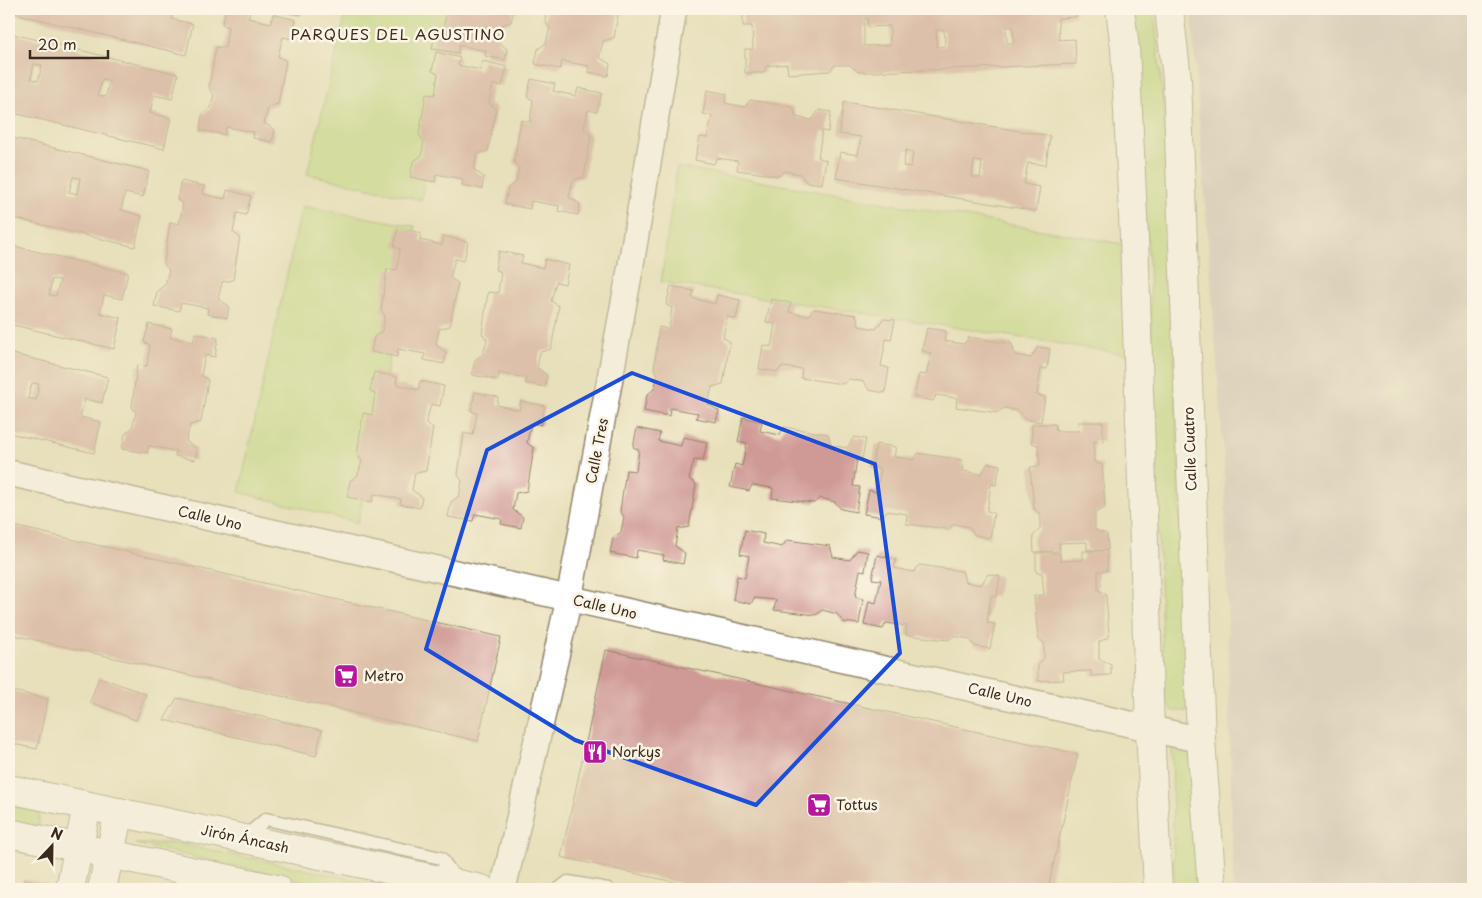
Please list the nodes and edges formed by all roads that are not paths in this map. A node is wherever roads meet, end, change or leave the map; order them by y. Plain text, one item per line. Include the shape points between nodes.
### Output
1 (674, 9) edge
2 (1120, 9) edge
3 (1169, 9) edge
4 (9, 473) edge
5 (569, 599) junction
6 (1150, 729) junction
7 (1201, 740) junction
8 (9, 789) edge
9 (88, 806) junction
10 (119, 812) junction
11 (9, 833) edge
12 (78, 848) junction
13 (110, 855) junction
14 (470, 887) edge
15 (70, 889) edge
16 (102, 889) edge
17 (277, 889) edge
18 (504, 889) edge
19 (559, 889) edge
20 (608, 889) edge
21 (1158, 889) edge
22 (1212, 889) edge

1 - 5 street, Calle Tres
2 - 6 street via 1125,48 1134,237
3 - 7 street, Calle Cuatro via 1177,79
4 - 5 street, Calle Uno
5 - 6 street, Calle Uno
5 - 18 street, Calle Tres
6 - 7 street, Calle Uno
6 - 21 street
7 - 22 street, Calle Cuatro
8 - 9 street, Jirón Áncash
9 - 10 street, Jirón Áncash
9 - 12 street
10 - 13 street
10 - 14 street, Jirón Áncash
11 - 12 street
12 - 13 street
12 - 15 street
13 - 16 street
13 - 17 street
19 - 20 lane via 568,882

